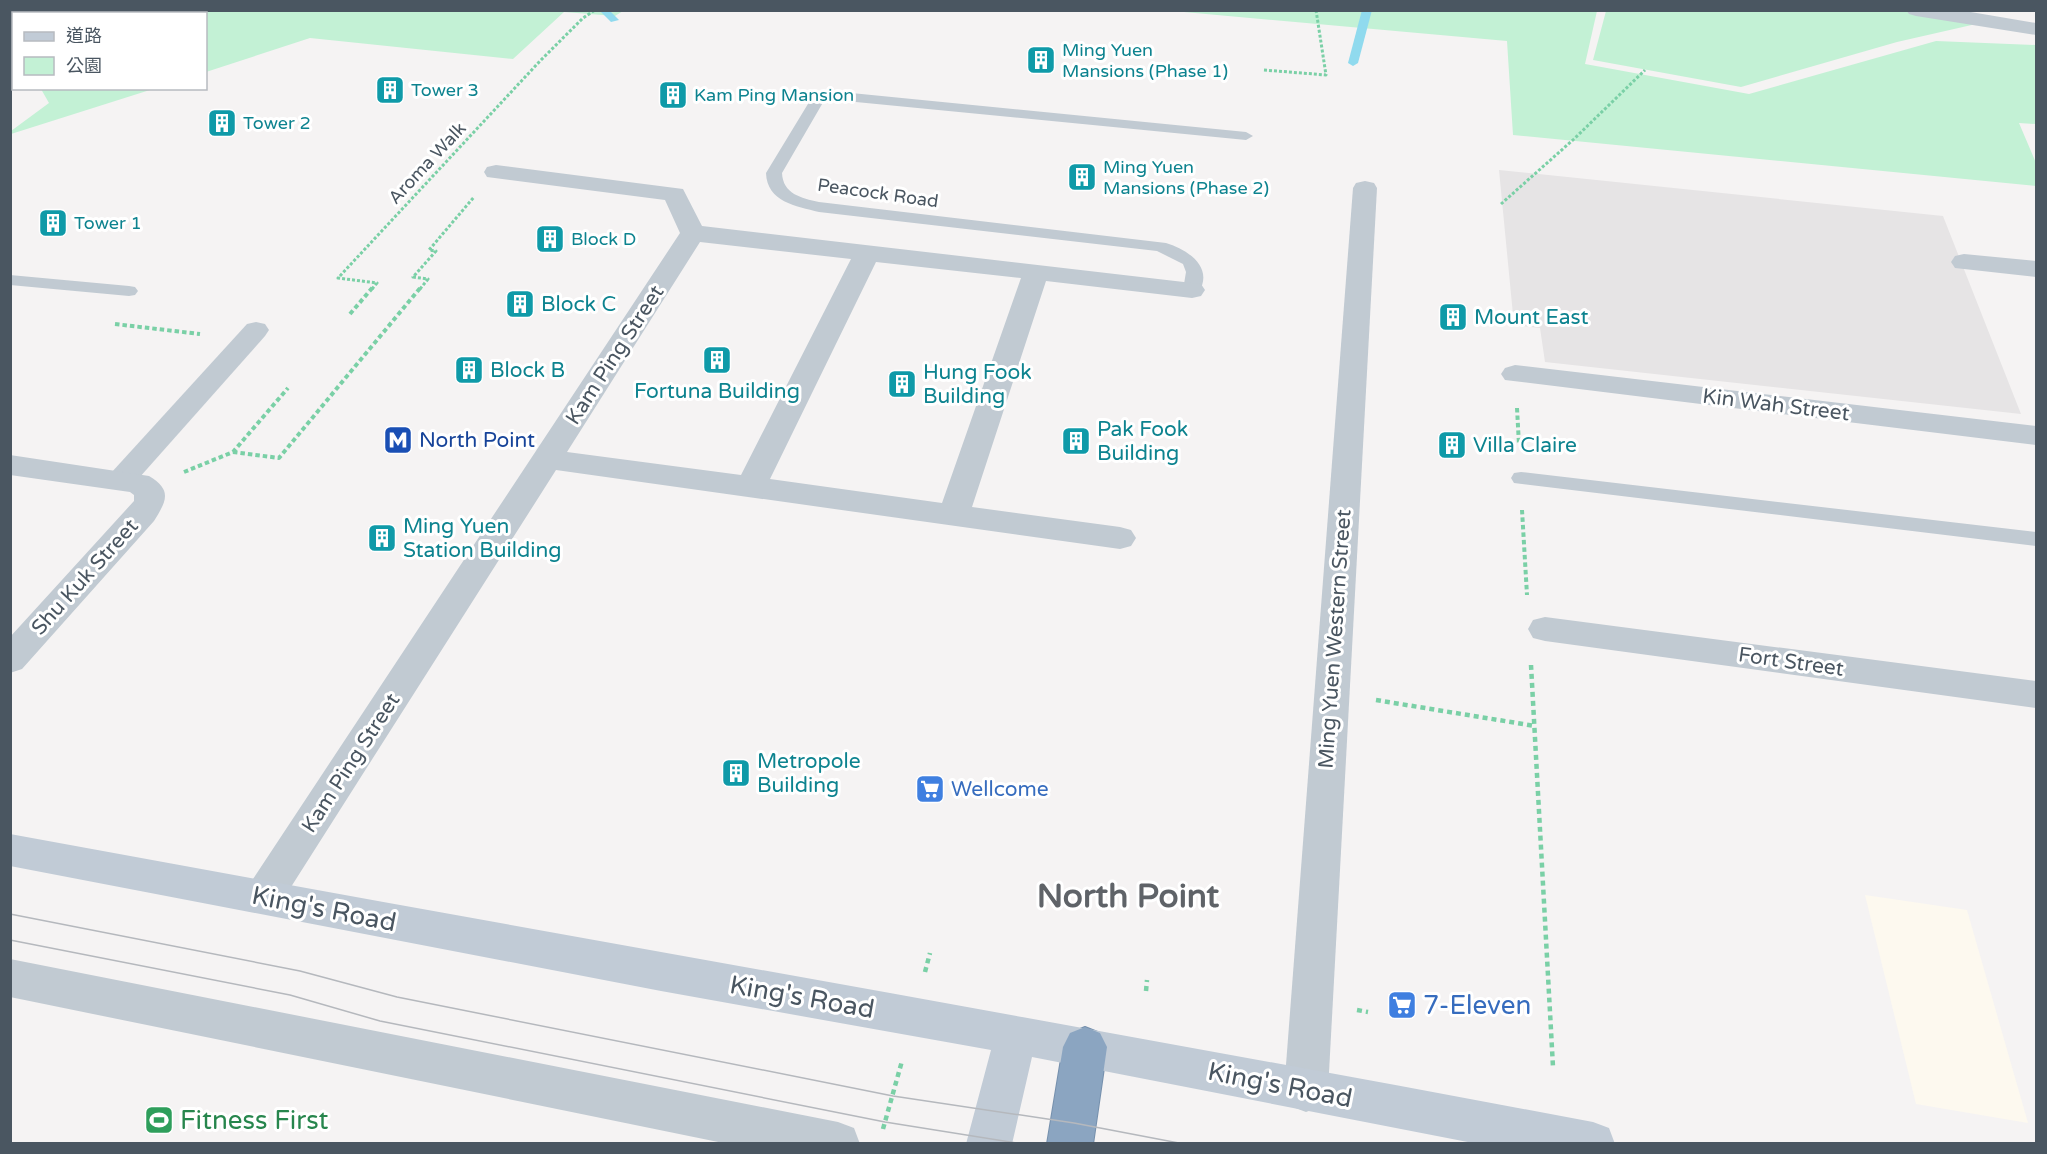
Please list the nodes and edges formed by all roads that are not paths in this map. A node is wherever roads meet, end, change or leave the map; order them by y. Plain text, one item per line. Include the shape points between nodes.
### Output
1 (1916, 10) edge
2 (2037, 29) edge
3 (1246, 136) dead end
4 (496, 172) road end
5 (1365, 188) dead end
6 (693, 233) junction
7 (867, 253) junction
8 (1964, 262) dead end
9 (2037, 269) edge
10 (1036, 272) junction
11 (2002, 274) dead end
12 (2037, 278) edge
13 (10, 280) edge
14 (1192, 290) joint
15 (129, 291) dead end
16 (251, 335) road end
17 (1515, 374) dead end
18 (2037, 436) edge
19 (548, 459) junction
20 (10, 465) edge
21 (1521, 478) dead end
22 (135, 485) junction
23 (751, 487) junction
24 (953, 515) junction
25 (1120, 538) dead end
26 (2037, 539) edge
27 (1545, 629) dead end
28 (10, 660) edge
29 (2037, 694) edge
30 (10, 850) edge
31 (263, 897) junction
32 (10, 978) edge
33 (1016, 1035) junction
34 (1085, 1047) junction
35 (1306, 1090) junction
36 (838, 1143) edge
37 (989, 1143) edge
38 (1071, 1143) edge
39 (1593, 1143) edge

1 - 2 street
3 - 14 lane, Peacock Road via 820,94 774,172 777,189 819,207 1160,246 1176,251 1195,268
4 - 6 street via 674,194
5 - 35 street, Ming Yuen Western Street
6 - 7 street
6 - 19 street, Kam Ping Street
7 - 10 street
7 - 23 street
8 - 9 street
10 - 14 street
10 - 24 street
11 - 12 street
13 - 15 lane
16 - 22 street
17 - 18 street, Kin Wah Street
19 - 23 street
19 - 31 street, Kam Ping Street
20 - 22 street
21 - 26 lane
22 - 28 street, Shu Kuk Street via 150,501 142,513
23 - 24 street
24 - 25 street
27 - 29 street, Fort Street
30 - 31 main road, King's Road
31 - 33 main road, King's Road
32 - 36 street
33 - 34 main road, King's Road
33 - 37 main road
34 - 35 main road, King's Road
34 - 38 highway
35 - 39 main road, King's Road

